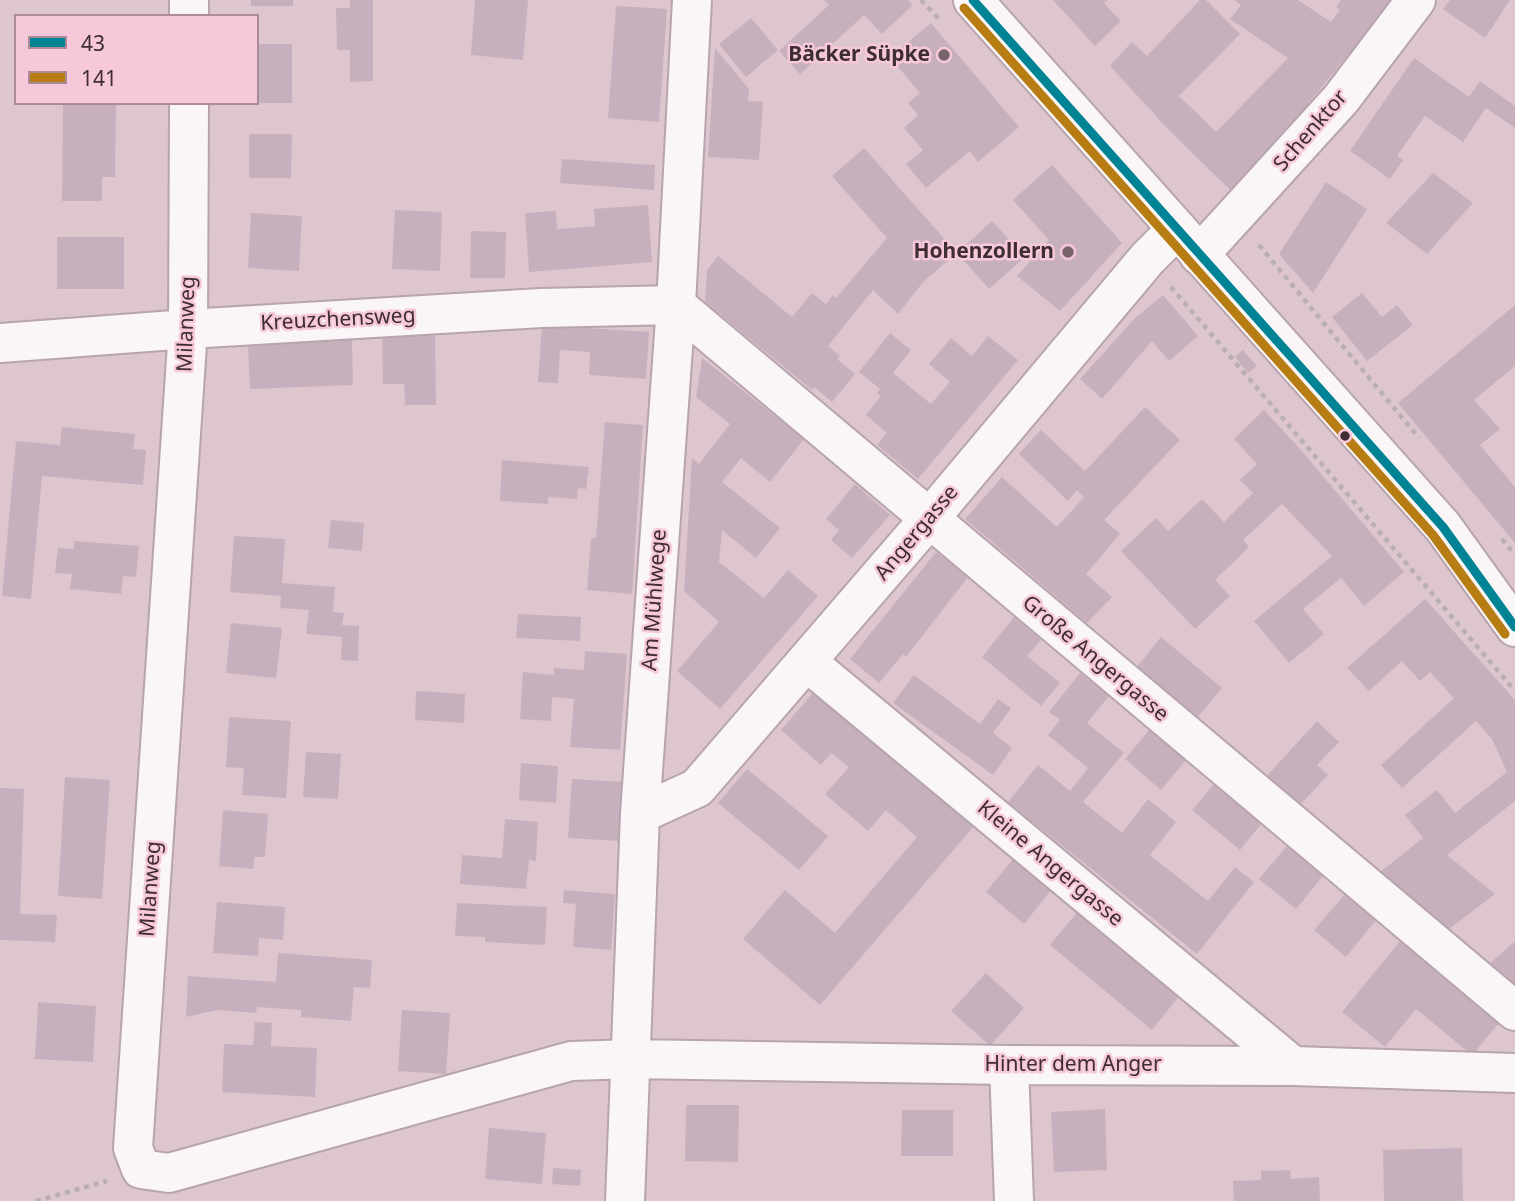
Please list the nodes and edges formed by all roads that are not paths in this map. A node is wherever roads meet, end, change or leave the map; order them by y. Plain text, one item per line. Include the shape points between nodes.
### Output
1 (692, 0) edge
2 (973, 0) edge
3 (1416, 0) edge
4 (189, 105) edge
5 (1188, 242) junction
6 (676, 305) junction
7 (188, 329) junction
8 (0, 343) edge
9 (929, 519) junction
10 (1515, 626) edge
11 (807, 662) junction
12 (640, 814) junction
13 (1515, 1011) edge
14 (632, 1059) junction
15 (1009, 1065) junction
16 (1293, 1066) junction
17 (1515, 1073) edge
18 (625, 1201) edge
19 (1014, 1201) edge

1 - 6 street, Am Mühlwege
2 - 5 street
3 - 5 street, Schenktor via 1341,99 1235,216
4 - 7 street, Milanweg
5 - 9 street, Angergasse via 1147,259
5 - 10 street via 1443,527
6 - 7 street, Kreuzchensweg via 541,308
6 - 9 street, Große Angergasse
6 - 12 street, Am Mühlwege
7 - 8 street, Kreuzchensweg
7 - 14 street, Milanweg via 133,1148 141,1169 169,1173 571,1062
9 - 11 street, Angergasse
9 - 13 street, Große Angergasse
11 - 12 street, Angergasse via 697,788
11 - 16 street, Kleine Angergasse
12 - 14 street, Am Mühlwege
14 - 15 street, Hinter dem Anger
14 - 18 street, Am Mühlwege
15 - 16 street, Hinter dem Anger
15 - 19 street
16 - 17 street, Hinter dem Anger

